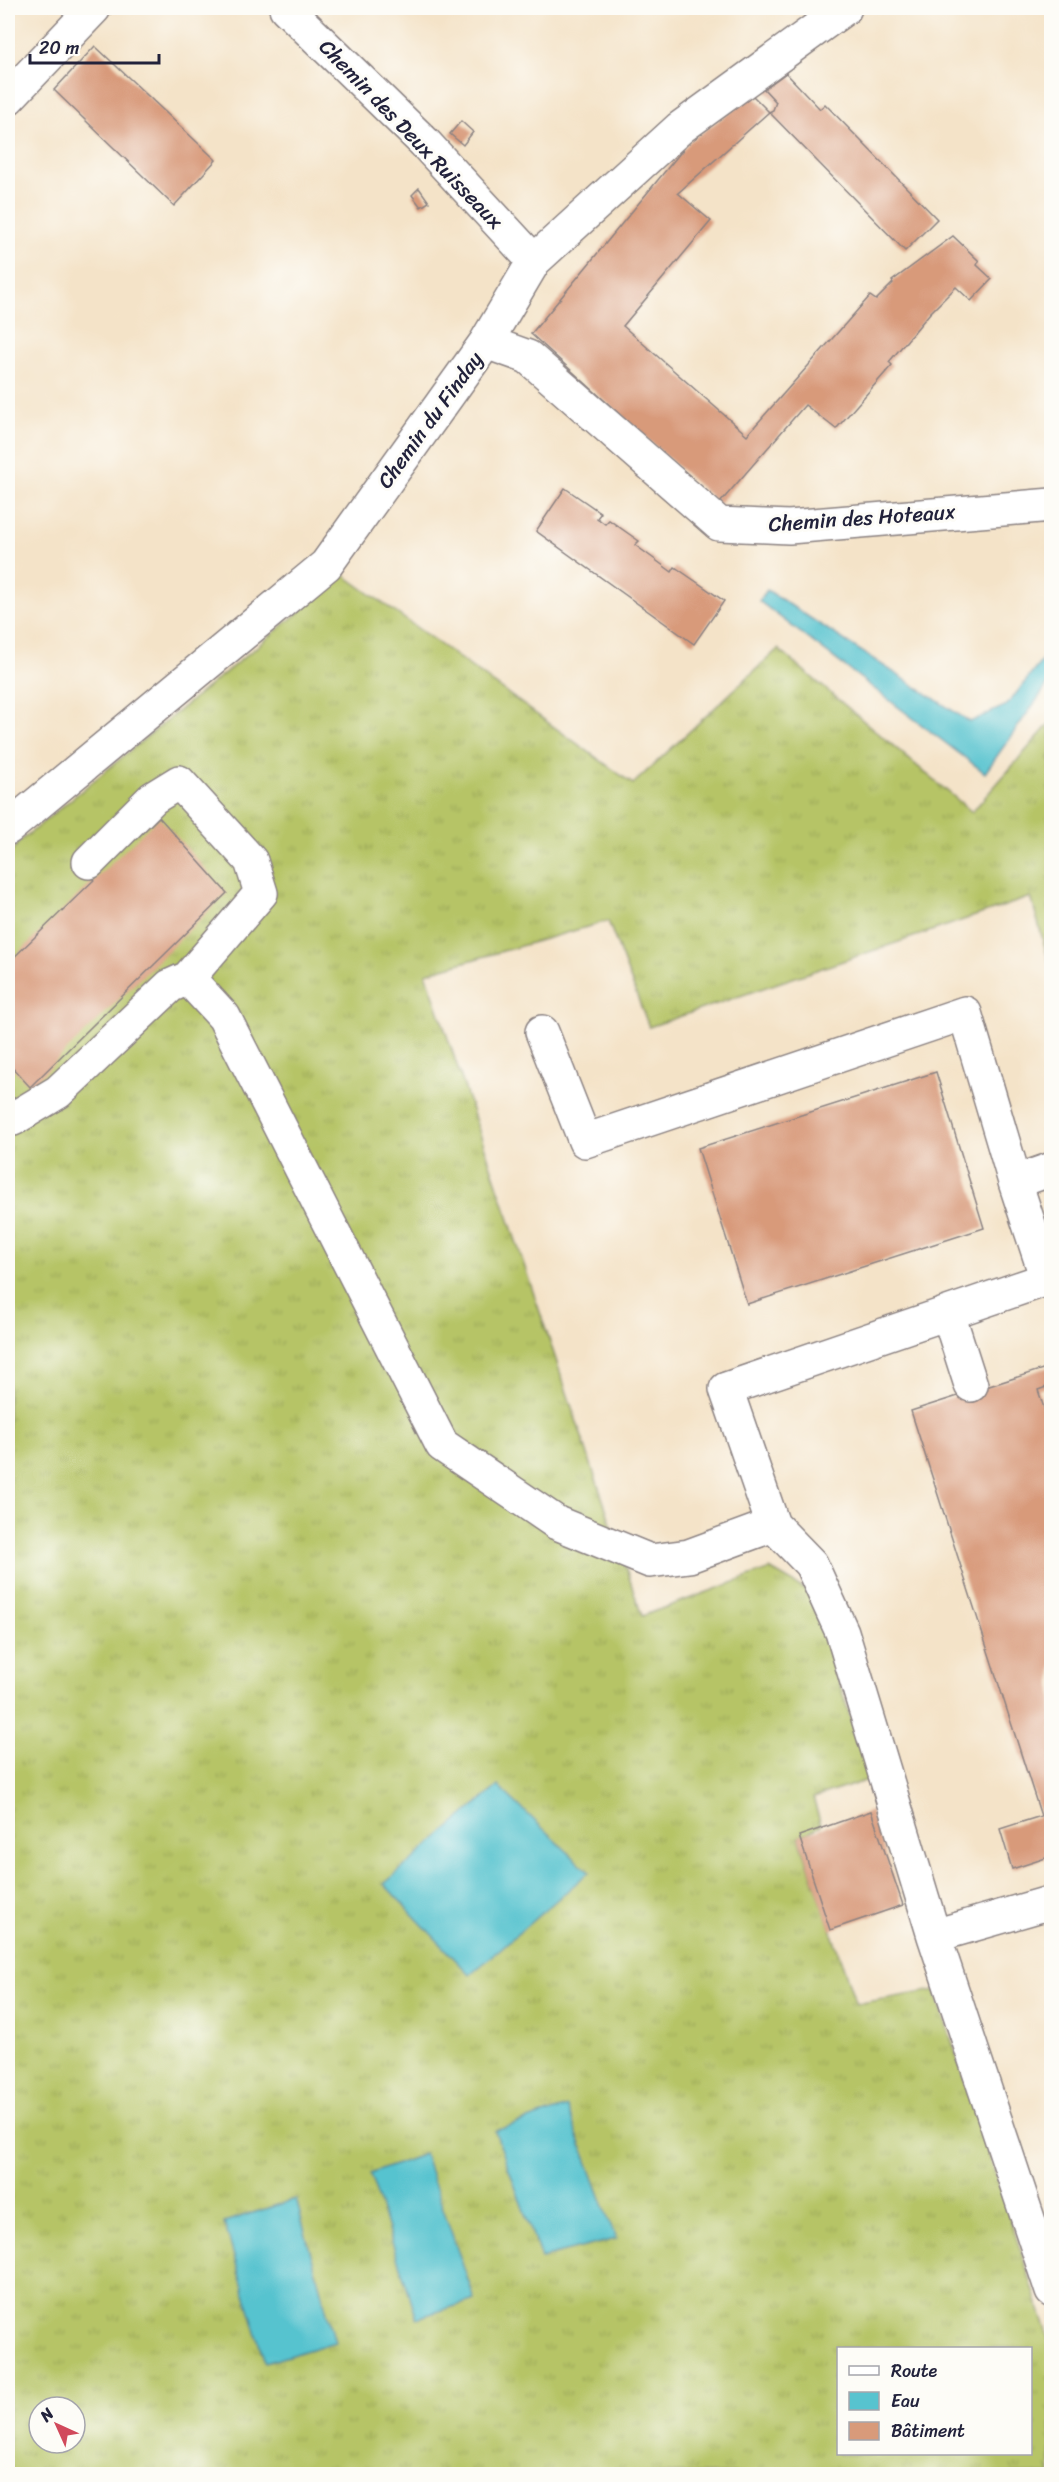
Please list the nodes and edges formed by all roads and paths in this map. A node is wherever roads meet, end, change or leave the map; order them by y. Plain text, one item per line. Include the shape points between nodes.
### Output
1 (94, 8) edge
2 (286, 8) edge
3 (846, 8) edge
4 (8, 98) edge
5 (534, 261) junction
6 (486, 342) junction
7 (1052, 505) edge
8 (8, 828) edge
9 (89, 862) dead end
10 (188, 978) junction
11 (542, 1032) dead end
12 (8, 1119) edge
13 (1052, 1169) edge
14 (1015, 1182) junction
15 (948, 1313) junction
16 (971, 1384) dead end
17 (773, 1525) junction
18 (1052, 1902) edge
19 (934, 1936) junction
20 (1052, 2291) edge

1 - 4 street
2 - 5 street, Chemin des Deux Ruisseaux via 424,142
3 - 5 street, Chemin du Finday via 680,128
5 - 6 street, Chemin du Finday
6 - 7 street, Chemin des Hoteaux via 528,357 719,524 789,526
6 - 8 street, Chemin du Finday via 326,565
9 - 10 street via 153,798 179,782 251,861 261,893
10 - 12 street via 170,986 58,1092
10 - 17 street via 224,1017 442,1445 557,1523 650,1561 689,1556
11 - 14 street via 585,1141 965,1013
13 - 14 street
14 - 15 street via 1047,1279
15 - 16 street
15 - 17 street via 726,1389
17 - 19 street via 811,1564 842,1632
18 - 19 street
19 - 20 street

